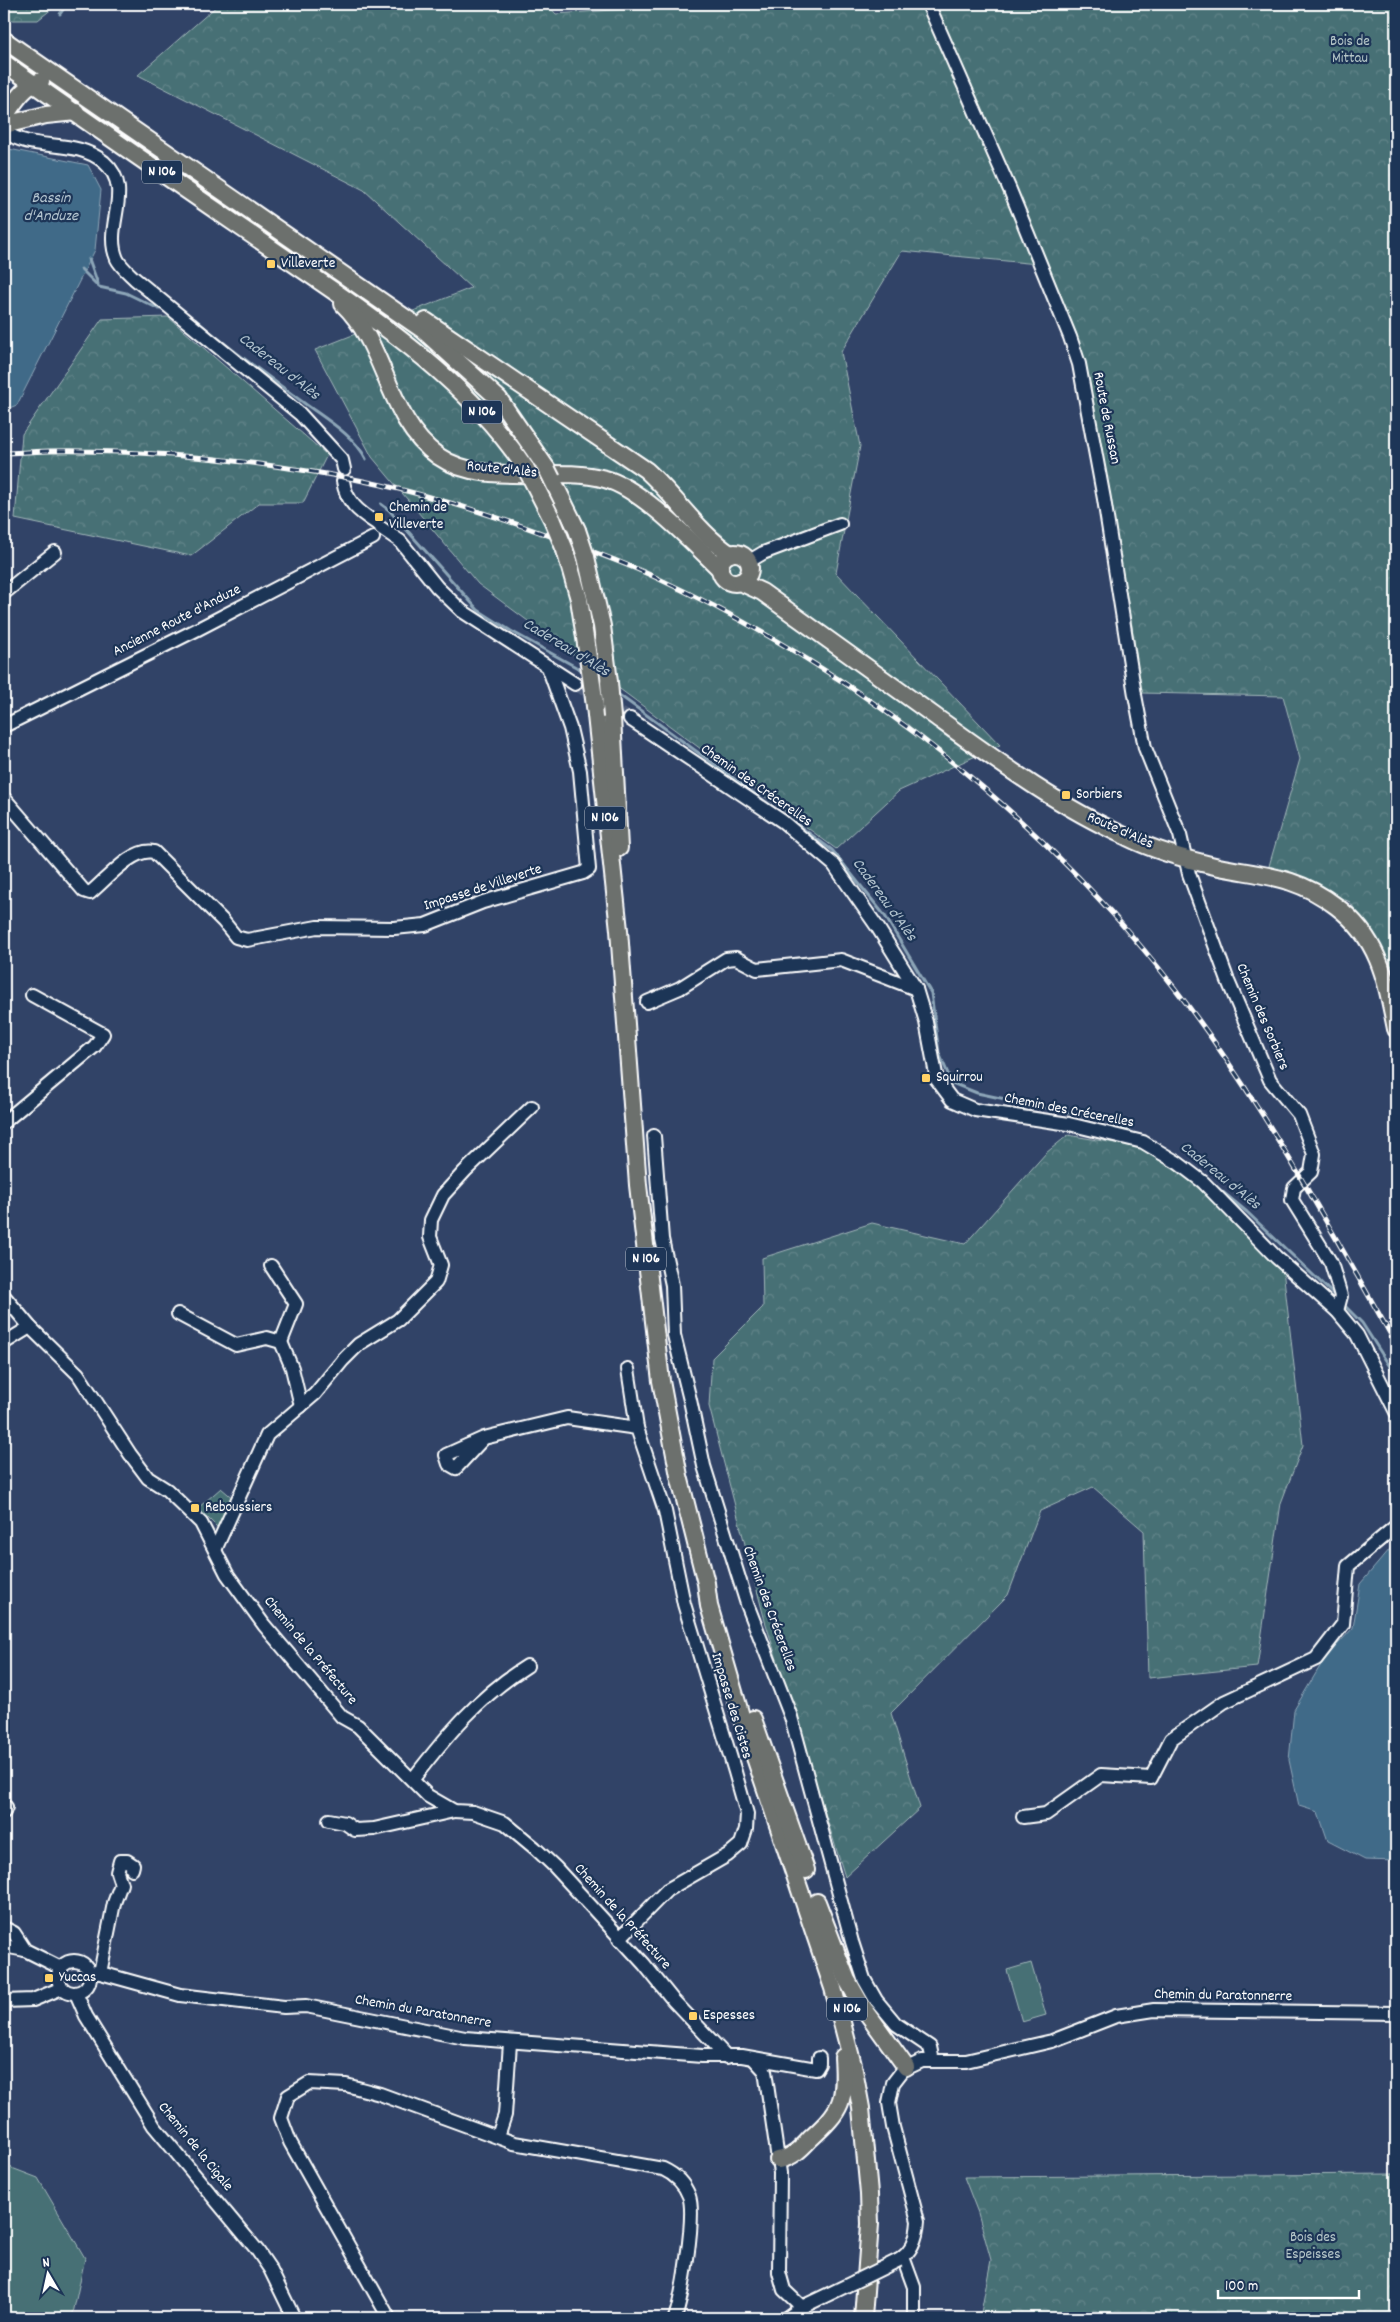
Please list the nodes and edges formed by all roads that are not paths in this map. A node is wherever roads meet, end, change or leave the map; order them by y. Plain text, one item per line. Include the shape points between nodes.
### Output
1 (928, 4) edge
2 (4, 40) edge
3 (4, 63) edge
4 (58, 78) junction
5 (32, 83) junction
6 (76, 112) junction
7 (4, 117) edge
8 (4, 124) edge
9 (4, 130) edge
10 (317, 255) junction
11 (320, 282) junction
12 (840, 524) dead end
13 (374, 533) junction
14 (55, 552) dead end
15 (730, 554) junction
16 (720, 569) junction
17 (746, 572) junction
18 (4, 593) edge
19 (548, 667) junction
20 (575, 684) tunnel mouth
21 (630, 718) tunnel mouth
22 (5, 722) edge
23 (4, 798) edge
24 (1187, 858) junction
25 (619, 930) junction
26 (916, 989) junction
27 (32, 995) dead end
28 (647, 1002) dead end
29 (1396, 1029) edge
30 (532, 1107) dead end
31 (4, 1122) edge
32 (654, 1136) dead end
33 (271, 1266) dead end
34 (4, 1296) edge
35 (1337, 1311) junction
36 (178, 1314) dead end
37 (30, 1327) junction
38 (281, 1342) junction
39 (4, 1343) edge
40 (628, 1369) dead end
41 (301, 1406) junction
42 (1396, 1412) edge
43 (637, 1428) junction
44 (484, 1438) dead end
45 (1396, 1526) edge
46 (215, 1550) junction
47 (706, 1583) junction
48 (526, 1666) dead end
49 (413, 1779) junction
50 (454, 1811) junction
51 (1023, 1817) dead end
52 (329, 1820) dead end
53 (132, 1869) dead end
54 (817, 1902) junction
55 (4, 1928) edge
56 (619, 1939) junction
57 (4, 1946) edge
58 (25, 1950) junction
59 (61, 1968) junction
60 (95, 1973) junction
61 (62, 1988) junction
62 (833, 1988) junction
63 (76, 1993) junction
64 (4, 2001) edge
65 (1396, 2014) edge
66 (510, 2043) junction
67 (727, 2057) junction
68 (819, 2058) dead end
69 (754, 2060) junction
70 (933, 2061) junction
71 (906, 2067) junction
72 (498, 2136) junction
73 (778, 2160) junction
74 (901, 2258) junction
75 (802, 2307) junction
76 (294, 2318) edge
77 (389, 2318) edge
78 (675, 2318) edge
79 (787, 2318) edge
80 (862, 2318) edge
81 (871, 2318) edge
82 (914, 2318) edge

1 - 24 street, Route de Russan via 1070,337 1104,499 1145,748
2 - 4 main road, N 106
3 - 5 main road, N 106
4 - 5 main road
4 - 10 main road, N 106
5 - 6 main road, N 106
5 - 7 main road
6 - 8 main road
6 - 11 main road, N 106
9 - 13 street via 26,142 76,148 95,156 109,167 115,175 119,193 114,235 118,261 135,280 300,414 342,460 346,497
10 - 15 main road via 405,306 646,470 707,536
10 - 25 main road, N 106, bridge via 423,330 479,380 512,416 549,474 577,530 600,617 609,682 619,863
11 - 16 main road, Route d'Alès via 362,327 410,426 439,456 472,469 508,474 590,476 616,483 638,496
11 - 25 main road, N 106, bridge via 374,318 453,382 490,420 528,474 553,521 579,599 595,706
12 - 17 street via 763,553
13 - 19 street via 400,541 437,587 462,611
13 - 22 street, Ancienne Route d'Anduze via 189,634
14 - 18 street
15 - 16 main road via 722,560
15 - 17 main road via 738,554
16 - 17 main road via 727,580
17 - 24 main road, Route d'Alès via 762,592 982,750 1068,807 1128,838
19 - 20 street
19 - 23 street, Impasse de Villeverte via 570,728 580,771 590,866 583,873 482,902 425,925 317,927 247,940 236,938 154,852 145,850 134,855 90,893 84,891
21 - 26 street, Chemin des Crécerelles via 782,821 834,865
24 - 29 main road, Route d'Alès via 1220,867 1269,874 1301,884 1347,914 1376,952 1386,977
24 - 35 street, Chemin des Sorbiers via 1189,874 1228,981 1270,1080 1300,1115 1314,1154 1311,1172 1294,1188 1292,1200 1331,1263 1341,1296
25 - 47 main road, N 106 via 638,1185 661,1381 679,1476
26 - 28 street via 841,960 757,968 736,958 726,959 680,988
26 - 35 street, Chemin des Crécerelles via 926,1022 936,1080 952,1100 975,1110 1068,1124 1142,1142 1203,1182 1276,1257
27 - 31 street via 103,1034 95,1046
30 - 41 street via 443,1195 431,1220 430,1237 441,1265 436,1282 398,1320 359,1344
32 - 70 street, Chemin des Crécerelles via 662,1239 672,1285 674,1336 704,1466 747,1604 791,1717 864,1979 896,2024 930,2047
33 - 38 street via 296,1304
34 - 37 street, Chemin de la Préfecture
35 - 42 street via 1357,1335
36 - 38 street via 236,1345 267,1338
37 - 39 street
37 - 46 street, Chemin de la Préfecture via 78,1374 148,1478 166,1490 201,1523
38 - 41 street via 292,1368
40 - 43 street, Impasse des Cistes
41 - 46 street via 267,1434
43 - 44 street via 567,1418
43 - 56 street, Impasse des Cistes via 665,1511 684,1604 744,1806 746,1829 741,1844 667,1890
45 - 51 street via 1348,1566 1343,1624 1316,1659 1224,1702 1186,1729 1171,1740 1151,1778 1101,1775 1046,1814
46 - 49 street, Chemin de la Préfecture via 227,1574 264,1625 342,1717 358,1726
47 - 54 main road, N 106
47 - 62 main road, N 106 via 709,1606 740,1716
48 - 49 street via 503,1681 464,1716
49 - 50 street, Chemin de la Préfecture via 428,1796
50 - 52 street via 374,1829 355,1830 345,1823
50 - 56 street, Chemin de la Préfecture via 473,1812 504,1823 555,1867
53 - 60 street via 133,1865 120,1861 117,1872 121,1884
54 - 71 main road via 847,1980
54 - 81 main road, N 106 via 855,2038 871,2124 877,2224
55 - 58 street via 14,1933
56 - 67 street, Chemin de la Préfecture
57 - 58 street
58 - 59 street
59 - 60 street via 73,1961
59 - 61 street via 59,1982
60 - 63 street via 89,1984
60 - 66 street, Chemin du Paratonnerre via 180,1995 284,2007 306,2006 423,2032
61 - 63 street
61 - 64 street via 33,2000
62 - 73 main road via 844,2070 841,2102 833,2118 796,2153
62 - 80 main road, N 106 via 853,2065 866,2154 870,2224
63 - 76 street, Chemin de la Cigale via 86,2016 154,2126 257,2250
65 - 70 street, Chemin du Paratonnerre via 1154,2010 1116,2016 1052,2041 966,2061
66 - 67 street, Chemin du Paratonnerre
66 - 72 street via 506,2115
67 - 69 street, Chemin du Paratonnerre via 742,2056
68 - 69 street, Chemin du Paratonnerre via 816,2068
69 - 73 street via 765,2072
70 - 71 street, Chemin du Paratonnerre
71 - 74 street via 892,2083 889,2096 893,2128 918,2222 917,2236
72 - 77 street via 346,2085 309,2083 288,2096 281,2118 290,2142
72 - 78 street via 514,2143 663,2169 681,2181 690,2198 690,2222
73 - 75 street via 779,2272 784,2290
74 - 75 street, bridge
74 - 82 street via 914,2287
75 - 79 street

